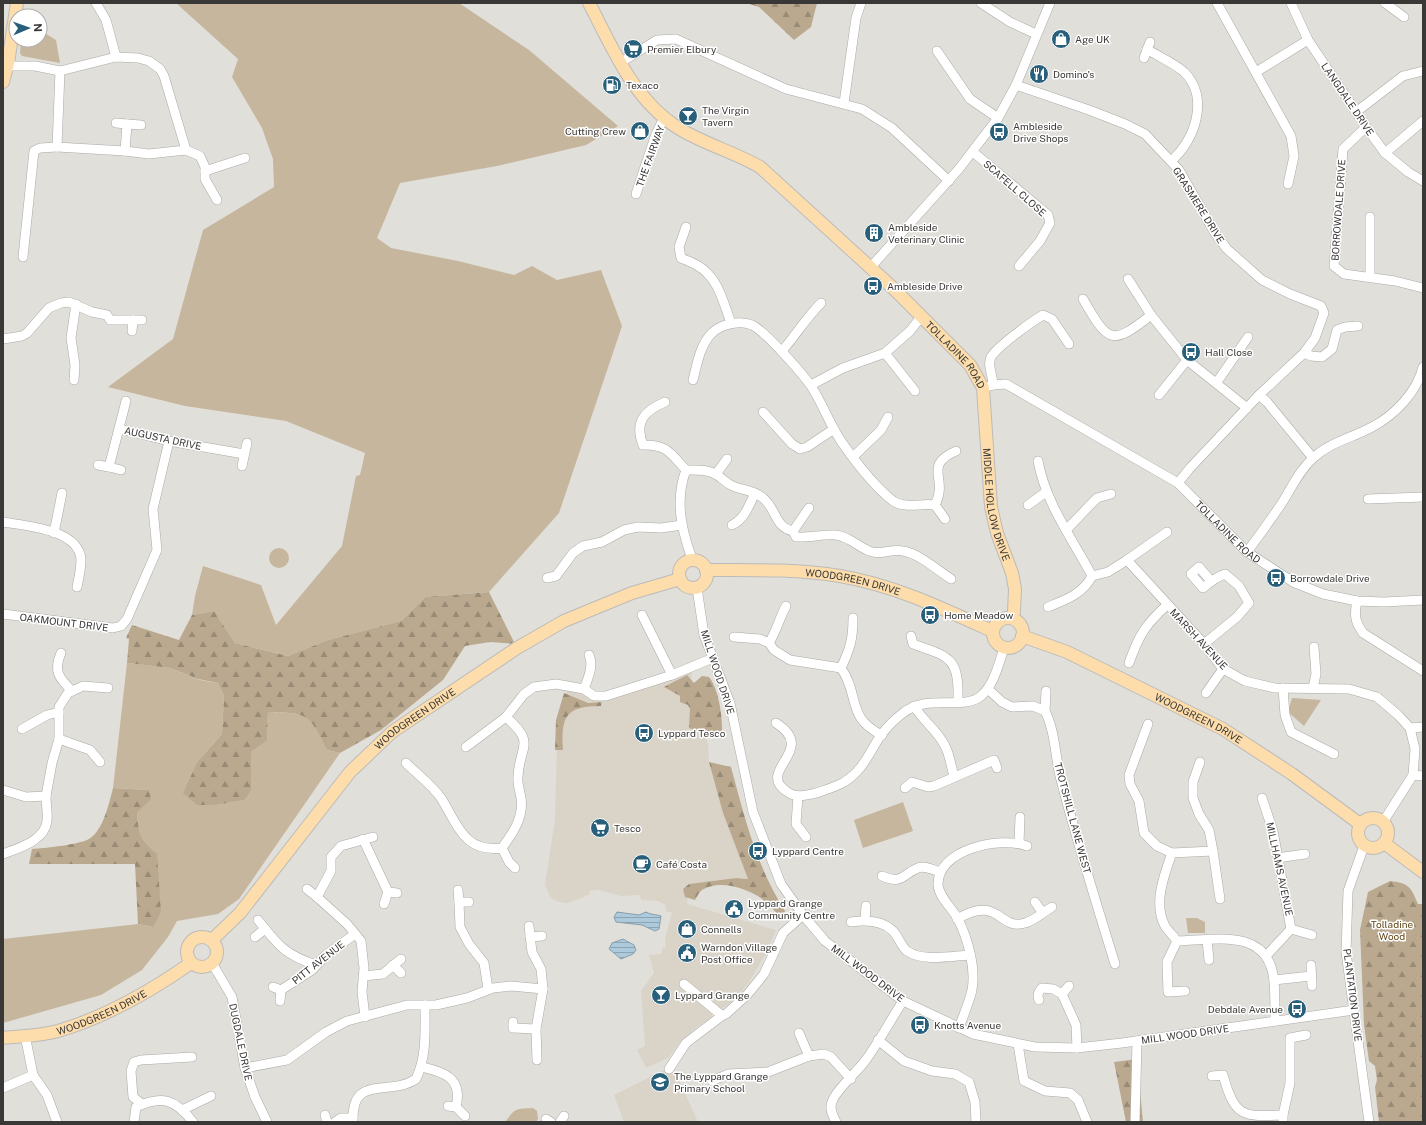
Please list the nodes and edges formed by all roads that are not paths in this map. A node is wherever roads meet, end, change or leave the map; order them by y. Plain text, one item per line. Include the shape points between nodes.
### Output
1 (17, 3) edge
2 (96, 3) edge
3 (589, 3) edge
4 (861, 3) edge
5 (981, 3) edge
6 (1050, 3) edge
7 (1217, 3) edge
8 (1291, 3) edge
9 (1385, 3) edge
10 (1404, 17) dead end
11 (1036, 34) junction
12 (1308, 40) junction
13 (1147, 50) dead end
14 (937, 56) dead end
15 (116, 57) junction
16 (6, 63) edge
17 (620, 63) junction
18 (60, 70) junction
19 (1423, 71) edge
20 (1256, 72) junction
21 (3, 82) edge
22 (1016, 85) junction
23 (844, 103) junction
24 (1356, 112) junction
25 (664, 118) junction
26 (998, 118) junction
27 (1423, 121) edge
28 (116, 123) dead end
29 (127, 124) junction
30 (142, 125) dead end
31 (1366, 127) junction
32 (56, 147) junction
33 (186, 150) junction
34 (125, 151) junction
35 (973, 152) junction
36 (1385, 153) junction
37 (245, 158) dead end
38 (1171, 161) junction
39 (205, 171) junction
40 (949, 181) junction
41 (1423, 181) edge
42 (1288, 184) dead end
43 (636, 194) dead end
44 (217, 200) dead end
45 (1370, 217) dead end
46 (686, 227) dead end
47 (23, 257) dead end
48 (1019, 266) dead end
49 (870, 268) junction
50 (1370, 277) junction
51 (1127, 278) dead end
52 (1423, 288) edge
53 (1087, 301) dead end
54 (821, 303) dead end
55 (76, 304) junction
56 (1152, 315) junction
57 (921, 317) junction
58 (731, 322) junction
59 (1358, 326) dead end
60 (132, 331) dead end
61 (3, 338) edge
62 (1248, 338) dead end
63 (1069, 344) dead end
64 (782, 351) junction
65 (885, 353) junction
66 (1304, 353) junction
67 (1187, 360) junction
68 (1423, 367) edge
69 (74, 380) dead end
70 (693, 380) dead end
71 (1217, 382) junction
72 (810, 385) junction
73 (988, 386) junction
74 (915, 391) dead end
75 (1164, 393) dead end
76 (1259, 395) junction
77 (126, 401) dead end
78 (664, 402) dead end
79 (1247, 408) junction
80 (763, 412) dead end
81 (888, 417) dead end
82 (120, 429) junction
83 (834, 429) junction
84 (169, 441) junction
85 (247, 444) dead end
86 (956, 451) dead end
87 (244, 454) junction
88 (853, 457) junction
89 (1312, 458) junction
90 (727, 459) dead end
91 (1038, 461) dead end
92 (98, 465) dead end
93 (242, 466) dead end
94 (109, 467) junction
95 (121, 470) dead end
96 (686, 470) junction
97 (716, 474) junction
98 (1178, 483) junction
99 (1046, 492) junction
100 (62, 493) dead end
101 (754, 493) junction
102 (1111, 494) dead end
103 (1423, 497) edge
104 (1368, 499) dead end
105 (1028, 504) dead end
106 (935, 505) junction
107 (809, 508) dead end
108 (946, 519) dead end
109 (3, 522) edge
110 (682, 525) junction
111 (732, 525) dead end
112 (1066, 530) junction
113 (793, 531) junction
114 (1167, 532) dead end
115 (54, 533) junction
116 (1247, 552) junction
117 (1127, 560) junction
118 (690, 561) junction
119 (706, 570) junction
120 (1092, 576) junction
121 (547, 578) dead end
122 (680, 579) junction
123 (951, 579) dead end
124 (1211, 581) dead end
125 (77, 586) dead end
126 (696, 588) junction
127 (1423, 600) edge
128 (1357, 601) junction
129 (1167, 605) junction
130 (786, 606) dead end
131 (1048, 607) dead end
132 (3, 614) edge
133 (642, 615) dead end
134 (853, 618) dead end
135 (1011, 618) junction
136 (992, 631) junction
137 (911, 636) dead end
138 (1022, 636) junction
139 (734, 637) dead end
140 (769, 643) junction
141 (1204, 644) junction
142 (1314, 647) dead end
143 (1004, 648) junction
144 (61, 653) dead end
145 (588, 655) dead end
146 (713, 658) junction
147 (1129, 664) dead end
148 (840, 668) junction
149 (1223, 669) junction
150 (1423, 671) edge
151 (672, 675) junction
152 (108, 688) dead end
153 (1283, 688) junction
154 (1313, 688) junction
155 (584, 689) junction
156 (988, 689) junction
157 (72, 691) junction
158 (1046, 691) dead end
159 (1206, 694) dead end
160 (958, 702) junction
161 (914, 706) junction
162 (1045, 711) junction
163 (59, 712) junction
164 (506, 717) junction
165 (776, 723) dead end
166 (1148, 724) dead end
167 (1423, 727) edge
168 (1410, 728) junction
169 (22, 729) dead end
170 (882, 735) junction
171 (59, 740) junction
172 (466, 747) dead end
173 (1334, 754) dead end
174 (100, 762) dead end
175 (1200, 762) dead end
176 (406, 763) dead end
177 (997, 768) dead end
178 (1413, 775) junction
179 (954, 776) junction
180 (1423, 776) edge
181 (908, 782) dead end
182 (3, 790) edge
183 (798, 796) junction
184 (43, 797) junction
185 (1262, 798) dead end
186 (1020, 817) dead end
187 (1382, 822) junction
188 (1360, 824) junction
189 (373, 836) dead end
190 (806, 837) dead end
191 (363, 839) junction
192 (1384, 843) junction
193 (1364, 846) junction
194 (502, 848) junction
195 (1213, 850) junction
196 (1172, 853) junction
197 (3, 854) edge
198 (1305, 854) dead end
199 (1277, 858) junction
200 (515, 868) dead end
201 (940, 872) junction
202 (1423, 872) edge
203 (882, 876) dead end
204 (307, 889) dead end
205 (458, 890) dead end
206 (317, 897) junction
207 (1220, 899) dead end
208 (459, 902) junction
209 (469, 902) dead end
210 (1035, 902) dead end
211 (384, 904) dead end
212 (866, 906) dead end
213 (1052, 907) dead end
214 (1042, 912) junction
215 (802, 914) junction
216 (958, 919) junction
217 (258, 920) dead end
218 (865, 920) junction
219 (852, 922) dead end
220 (529, 926) dead end
221 (265, 928) junction
222 (1291, 929) junction
223 (355, 934) junction
224 (1312, 934) dead end
225 (542, 936) dead end
226 (255, 937) dead end
227 (530, 937) junction
228 (212, 940) junction
229 (1207, 940) junction
230 (1177, 941) junction
231 (969, 955) junction
232 (1266, 956) junction
233 (401, 959) dead end
234 (1208, 960) dead end
235 (191, 963) junction
236 (212, 963) junction
237 (1115, 964) dead end
238 (1311, 965) dead end
239 (316, 966) junction
240 (393, 966) junction
241 (401, 973) dead end
242 (363, 976) junction
243 (1311, 976) junction
244 (1274, 980) junction
245 (684, 984) dead end
246 (1069, 986) dead end
247 (1312, 986) dead end
248 (488, 989) junction
249 (543, 989) junction
250 (1186, 991) dead end
251 (1062, 994) junction
252 (903, 1000) junction
253 (1039, 1000) dead end
254 (280, 1001) dead end
255 (425, 1005) junction
256 (1354, 1010) junction
257 (723, 1015) junction
258 (365, 1017) junction
259 (1275, 1021) junction
260 (959, 1028) junction
261 (513, 1029) dead end
262 (536, 1029) junction
263 (799, 1033) dead end
264 (25, 1035) junction
265 (1306, 1035) dead end
266 (3, 1038) edge
267 (878, 1040) junction
268 (1137, 1041) junction
269 (1018, 1044) junction
270 (1077, 1048) junction
271 (809, 1056) junction
272 (192, 1057) dead end
273 (537, 1060) dead end
274 (422, 1067) junction
275 (245, 1068) junction
276 (669, 1069) dead end
277 (32, 1075) junction
278 (1212, 1076) dead end
279 (851, 1079) junction
280 (712, 1081) dead end
281 (3, 1088) edge
282 (211, 1096) dead end
283 (142, 1104) junction
284 (182, 1110) junction
285 (465, 1116) dead end
286 (1283, 1118) edge
287 (353, 1120) edge
288 (57, 1122) edge
289 (134, 1122) edge
290 (193, 1122) edge
291 (267, 1122) edge
292 (335, 1122) edge
293 (836, 1122) edge
294 (976, 1122) edge
295 (1087, 1122) edge
296 (1135, 1122) edge
297 (1369, 1122) edge

1 - 16 main road
2 - 15 street via 106,20
3 - 17 main road, TOLLADINE ROAD
4 - 23 street via 851,47
5 - 11 street via 1010,22
6 - 11 street
7 - 20 street
8 - 12 street, LANGDALE DRIVE
9 - 10 street
11 - 22 street
12 - 20 street
12 - 24 street, LANGDALE DRIVE
13 - 38 street via 1174,64 1185,73 1193,86 1198,103 1194,128 1180,153
14 - 26 street via 970,99
15 - 18 street via 70,70
15 - 33 street via 138,58 155,64 160,69 170,92
16 - 18 street
16 - 21 main road
17 - 23 street via 657,40 676,39 786,89
17 - 25 main road, TOLLADINE ROAD via 642,98
18 - 32 street
19 - 24 street via 1403,76
20 - 42 street via 1291,136 1294,156
22 - 26 street
22 - 38 street, GRASMERE DRIVE via 1125,124 1145,134
23 - 40 street via 862,109 892,128
24 - 31 street, LANGDALE DRIVE
25 - 43 street, THE FAIRWAY
25 - 49 main road, TOLLADINE ROAD via 708,144 760,167
26 - 35 street
27 - 36 street
28 - 29 street
29 - 30 street
29 - 34 street
31 - 36 street, LANGDALE DRIVE
31 - 50 street, BORROWDALE DRIVE via 1343,149 1334,266 1344,274
32 - 34 street
32 - 47 street via 34,151
33 - 34 street via 163,154
33 - 39 street via 200,156
35 - 40 street
35 - 48 street, SCAFELL CLOSE via 1048,215 1050,223 1040,241
36 - 41 street, LANGDALE DRIVE
37 - 39 street
38 - 66 street, GRASMERE DRIVE via 1227,249 1262,280 1321,306 1324,313 1315,338
39 - 44 street via 205,179
40 - 49 street
45 - 50 street
46 - 58 street via 679,247 681,258 709,274 720,293
49 - 57 main road, TOLLADINE ROAD
50 - 52 street
51 - 56 street
53 - 56 street via 1101,330 1114,335 1121,336 1131,332
54 - 64 street via 807,316 796,335
55 - 60 street via 92,312 107,315 110,320 137,320
55 - 61 street via 55,304 27,333 14,338
55 - 69 street via 71,338 75,365
56 - 67 street
57 - 65 street via 910,331
57 - 73 main road, TOLLADINE ROAD
58 - 64 street via 752,325
58 - 70 street via 712,332 701,351
59 - 66 street via 1336,330 1332,348 1322,357
62 - 71 street
63 - 73 street via 1052,319 1043,315 991,357 990,366 993,374
64 - 72 street
65 - 72 street via 843,368
65 - 74 street
66 - 76 street
67 - 71 street
67 - 75 street
68 - 89 street via 1420,381 1398,408 1372,427 1338,442
71 - 79 street
72 - 83 street
73 - 98 street, TOLLADINE ROAD via 1006,384
73 - 135 main road, MIDDLE HOLLOW DRIVE via 991,507 1015,589 1014,612
76 - 79 street
76 - 89 street
77 - 82 street
78 - 96 street via 652,408 642,418 639,425 641,440 643,445 664,447
79 - 98 street
80 - 83 street via 792,444 800,448 807,447
81 - 88 street via 881,430
82 - 84 street, AUGUSTA DRIVE
82 - 94 street, AUGUSTA DRIVE
83 - 88 street
84 - 87 street, AUGUSTA DRIVE
84 - 132 street, OAKMOUNT DRIVE via 153,509 157,550 124,623 113,628
85 - 87 street
86 - 106 street via 938,461 940,484 939,497
87 - 93 street
88 - 106 street via 894,502 904,505
89 - 116 street
90 - 97 street
91 - 99 street
92 - 94 street
94 - 95 street
96 - 97 street via 703,470
96 - 110 street via 681,484
97 - 101 street via 734,486
98 - 116 street, TOLLADINE ROAD
99 - 105 street
99 - 112 street
100 - 115 street
101 - 111 street via 746,512
101 - 113 street via 764,498 781,527
102 - 112 street via 1097,498
103 - 104 street
106 - 108 street
107 - 113 street
109 - 115 street
110 - 118 street via 691,556
110 - 121 street via 661,528 638,527 624,530 602,542 583,546 573,553 556,576
112 - 120 street
113 - 123 street via 796,537 820,535 853,540 870,551 879,553 890,546 914,555
114 - 117 street
115 - 125 street via 71,540 79,551
116 - 128 street, TOLLADINE ROAD via 1293,582 1323,594
117 - 120 street via 1108,572
117 - 129 street, MARSH AVENUE
118 - 119 main road via 698,562
118 - 122 main road via 682,565
119 - 126 main road via 705,581
119 - 136 main road, WOODGREEN DRIVE via 788,570 841,576 932,603
120 - 131 street via 1087,585 1073,596 1056,599
122 - 126 main road via 687,587
122 - 228 main road, WOODGREEN DRIVE via 632,593 564,621 517,648 392,732 350,772 240,913
124 - 141 street via 1225,574 1238,586 1249,603
126 - 146 street, MILL WOOD DRIVE via 704,635
127 - 128 street, TOLLADINE ROAD
128 - 150 street via 1354,614 1356,624 1364,633
129 - 141 street, MARSH AVENUE
129 - 147 street via 1149,622 1138,638
130 - 140 street
133 - 151 street
134 - 148 street via 853,637
135 - 136 main road via 1002,618
135 - 138 main road via 1018,621 1022,628
136 - 143 main road via 994,638
137 - 160 street via 912,644 941,653 951,661 957,672
138 - 143 main road via 1019,643
138 - 188 main road, WOODGREEN DRIVE via 1067,652 1223,729 1292,774
139 - 140 street via 745,642 760,639
140 - 148 street via 774,650 790,660
141 - 149 street, MARSH AVENUE
142 - 154 street via 1316,674
143 - 156 street
144 - 157 street via 56,664 60,678
145 - 155 street via 591,668
146 - 151 street
146 - 215 street, MILL WOOD DRIVE via 730,703 753,812 781,884
148 - 170 street via 851,685 858,715 864,724
149 - 153 street, MARSH AVENUE via 1245,681
149 - 159 street
151 - 155 street via 606,696 594,696
152 - 157 street via 83,686
153 - 154 street, MARSH AVENUE
153 - 173 street via 1285,715 1291,732
154 - 168 street, MARSH AVENUE via 1349,689 1377,697
155 - 164 street via 556,684 534,687 524,694
156 - 160 street via 970,702
156 - 162 street via 1002,702 1012,706 1033,706
157 - 163 street via 59,707
158 - 162 street
160 - 161 street via 927,702
161 - 170 street via 903,712
161 - 179 street via 946,747
162 - 237 street, TROTSHILL LANE WEST via 1052,729 1060,775
163 - 169 street via 47,715
163 - 171 street
164 - 172 street
164 - 194 street via 523,736 525,748 517,782 522,812 516,827
165 - 183 street via 791,736 792,748 781,765 778,780 789,793
166 - 196 street via 1131,770 1130,784 1139,801 1144,834 1157,846
167 - 168 street
168 - 178 street via 1415,749
170 - 183 street via 856,773 844,782 829,789
171 - 174 street via 90,750
171 - 184 street
175 - 195 street via 1193,782 1193,798 1209,830
176 - 194 street via 440,797 460,832 474,845 491,849
177 - 179 street via 994,760
178 - 180 street
178 - 187 street
179 - 181 street via 944,783 928,787
182 - 184 street via 26,797
183 - 190 street via 796,824
184 - 197 street via 47,822 42,833 28,843
185 - 199 street, MILLHAMS AVENUE via 1273,831
186 - 201 street via 1023,844 985,846 963,851 949,859
187 - 188 main road via 1376,818 1366,819
187 - 192 main road via 1387,829 1388,837
188 - 193 main road via 1358,839
189 - 191 street
191 - 206 street via 341,846 331,856 331,872
191 - 211 street via 393,893
192 - 193 main road via 1378,848
192 - 202 main road
193 - 256 street, PLANTATION DRIVE via 1352,876 1347,898 1346,952
194 - 200 street
195 - 196 street
195 - 207 street
196 - 230 street via 1160,889 1160,907 1165,926
198 - 199 street
199 - 222 street, MILLHAMS AVENUE via 1287,898
201 - 203 street via 918,868 899,879
201 - 216 street via 938,886
204 - 206 street
205 - 208 street
206 - 223 street
208 - 209 street
208 - 248 street via 460,927 484,963
210 - 214 street
212 - 218 street
213 - 214 street
214 - 216 street via 1027,923 1018,924 1009,923 988,910 976,910
215 - 252 street, MILL WOOD DRIVE via 825,941
215 - 257 street via 783,932 764,974 747,995
216 - 231 street
217 - 221 street
218 - 219 street
218 - 231 street via 892,930 908,951 919,955
220 - 227 street
221 - 226 street
221 - 239 street via 280,948
222 - 224 street
222 - 232 street, MILLHAMS AVENUE
223 - 239 street, PITT AVENUE via 326,955
223 - 242 street via 361,941
225 - 227 street
227 - 249 street via 532,952 541,969
228 - 235 main road via 199,936 191,941 187,950
228 - 236 main road via 218,952
229 - 230 street
229 - 232 street via 1236,940 1255,944
229 - 234 street
230 - 250 street via 1167,962 1168,992
231 - 260 street via 973,971 972,990
232 - 244 street
233 - 240 street
235 - 236 main road via 200,967
235 - 264 main road, WOODGREEN DRIVE via 122,1006 57,1031
236 - 275 street, DUGDALE DRIVE via 232,997
238 - 243 street
239 - 254 street, PITT AVENUE via 277,989
240 - 241 street
240 - 242 street via 383,974
242 - 258 street
243 - 244 street
243 - 247 street
244 - 259 street
245 - 257 street
246 - 251 street
248 - 249 street via 511,986
248 - 255 street via 467,998
249 - 262 street
251 - 253 street via 1053,989 1042,988 1037,996
251 - 270 street via 1076,1025
252 - 260 street, MILL WOOD DRIVE
252 - 267 street
255 - 258 street via 407,1005
255 - 274 street
256 - 259 street, MILL WOOD DRIVE
256 - 297 street, PLANTATION DRIVE
257 - 276 street via 686,1043
258 - 275 street via 347,1021 326,1032 287,1060
259 - 268 street, MILL WOOD DRIVE
260 - 269 street, MILL WOOD DRIVE via 973,1034
261 - 262 street
262 - 273 street
263 - 271 street
264 - 266 main road, WOODGREEN DRIVE
264 - 277 street
265 - 286 street via 1290,1038 1290,1083
267 - 279 street
267 - 294 street via 904,1061 932,1071 955,1074 969,1082 975,1102
268 - 270 street, MILL WOOD DRIVE
268 - 296 street
269 - 270 street, MILL WOOD DRIVE
269 - 295 street via 1024,1081 1045,1091 1070,1093 1078,1100
271 - 279 street via 824,1054 831,1057
271 - 280 street via 768,1072 728,1074
272 - 283 street via 134,1062 131,1071 133,1096
274 - 285 street via 442,1072 453,1081 458,1097 452,1106
274 - 287 street via 416,1079 410,1083 370,1088 359,1096 352,1108
275 - 291 street, DUGDALE DRIVE via 254,1097
277 - 281 street
277 - 288 street via 47,1095
278 - 286 street via 1223,1075 1227,1091 1239,1110 1246,1115
279 - 293 street via 837,1092 831,1103 831,1112
282 - 284 street
283 - 284 street via 152,1099 171,1102
283 - 289 street via 136,1107
284 - 290 street
287 - 292 street via 341,1118

